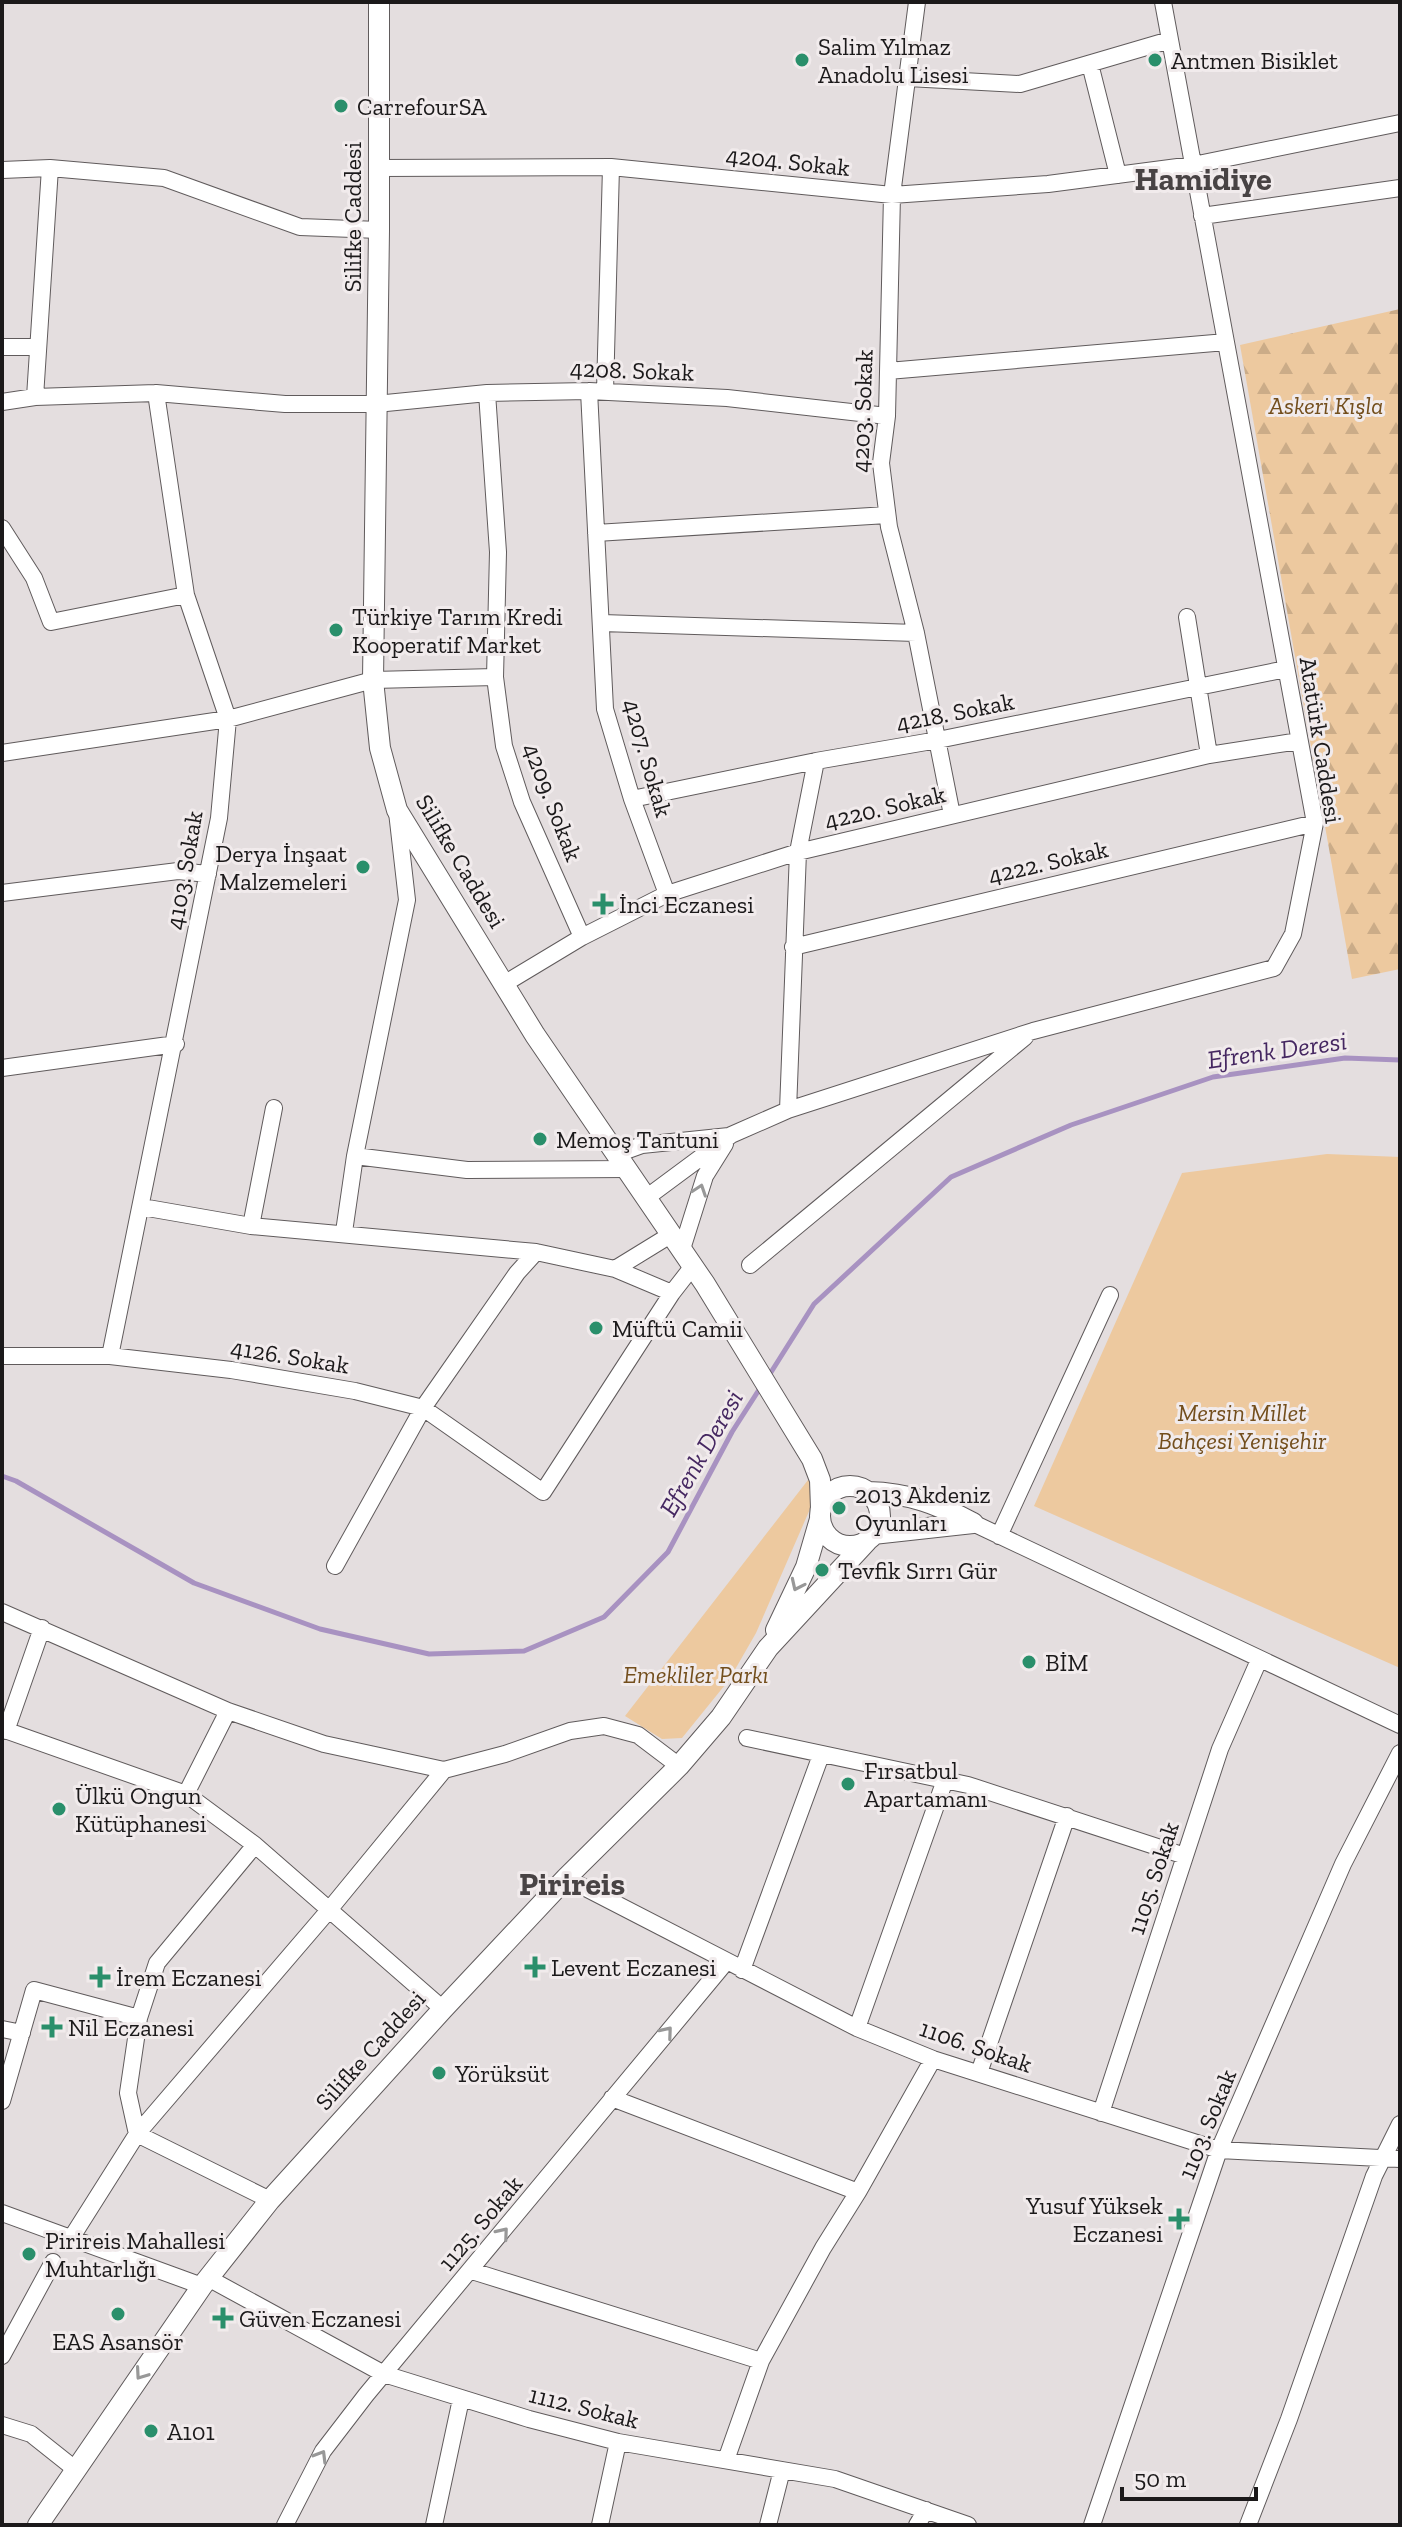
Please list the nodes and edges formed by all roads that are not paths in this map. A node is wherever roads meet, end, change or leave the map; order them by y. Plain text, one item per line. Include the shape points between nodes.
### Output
1 (379, 2) edge
2 (917, 2) edge
3 (1163, 2) edge
4 (1170, 40) junction
5 (1090, 64) junction
6 (908, 78) junction
7 (1400, 123) edge
8 (1193, 165) junction
9 (611, 167) junction
10 (50, 168) junction
11 (378, 168) junction
12 (2, 170) edge
13 (1118, 175) junction
14 (1400, 188) edge
15 (892, 195) junction
16 (1202, 216) junction
17 (379, 230) junction
18 (1226, 342) junction
19 (2, 347) edge
20 (38, 347) junction
21 (888, 371) junction
22 (597, 392) junction
23 (156, 393) junction
24 (487, 393) junction
25 (35, 397) junction
26 (2, 402) edge
27 (376, 404) junction
28 (887, 416) junction
29 (887, 515) junction
30 (2, 528) edge
31 (596, 533) junction
32 (186, 595) junction
33 (1187, 617) dead end
34 (602, 623) junction
35 (916, 633) junction
36 (1286, 669) junction
37 (495, 677) junction
38 (373, 680) junction
39 (1197, 687) junction
40 (228, 719) junction
41 (938, 740) junction
42 (1299, 741) junction
43 (2, 753) edge
44 (1209, 755) junction
45 (816, 761) junction
46 (632, 799) junction
47 (397, 810) junction
48 (952, 815) junction
49 (1315, 823) junction
50 (798, 852) junction
51 (208, 874) junction
52 (2, 893) edge
53 (667, 894) junction
54 (582, 937) junction
55 (793, 947) junction
56 (504, 984) junction
57 (1033, 1031) junction
58 (176, 1044) junction
59 (2, 1068) edge
60 (274, 1108) dead end
61 (788, 1110) junction
62 (731, 1135) junction
63 (355, 1156) junction
64 (622, 1162) junction
65 (646, 1198) junction
66 (142, 1207) junction
67 (251, 1226) junction
68 (344, 1232) junction
69 (682, 1250) junction
70 (536, 1252) junction
71 (750, 1265) dead end
72 (615, 1269) junction
73 (672, 1293) junction
74 (1110, 1295) dead end
75 (2, 1356) edge
76 (110, 1356) junction
77 (423, 1408) junction
78 (812, 1459) junction
79 (859, 1489) junction
80 (821, 1514) junction
81 (973, 1523) junction
82 (999, 1536) junction
83 (870, 1538) junction
84 (335, 1566) dead end
85 (2, 1612) edge
86 (42, 1628) junction
87 (768, 1648) junction
88 (1259, 1660) junction
89 (228, 1711) junction
90 (1400, 1725) edge
91 (4, 1730) edge
92 (747, 1738) dead end
93 (821, 1755) junction
94 (1399, 1761) edge
95 (679, 1766) junction
96 (444, 1770) junction
97 (945, 1780) junction
98 (186, 1794) junction
99 (1067, 1816) junction
100 (255, 1845) junction
101 (1185, 1856) junction
102 (566, 1878) junction
103 (329, 1910) junction
104 (726, 1962) junction
105 (742, 1970) junction
106 (443, 2009) junction
107 (139, 2018) junction
108 (857, 2028) junction
109 (2, 2029) edge
110 (22, 2033) junction
111 (933, 2059) junction
112 (979, 2073) junction
113 (612, 2098) junction
114 (2, 2101) edge
115 (1101, 2113) junction
116 (1400, 2124) edge
117 (137, 2134) junction
118 (1219, 2150) junction
119 (1400, 2159) edge
120 (1382, 2160) junction
121 (858, 2192) junction
122 (270, 2200) junction
123 (2, 2213) edge
124 (70, 2240) junction
125 (53, 2262) dead end
126 (472, 2271) junction
127 (205, 2282) junction
128 (2, 2356) edge
129 (761, 2361) junction
130 (384, 2374) junction
131 (461, 2399) junction
132 (2, 2425) edge
133 (618, 2442) junction
134 (726, 2460) junction
135 (75, 2469) junction
136 (782, 2470) junction
137 (922, 2518) edge
138 (41, 2522) edge
139 (285, 2525) edge
140 (434, 2525) edge
141 (600, 2525) edge
142 (768, 2525) edge
143 (968, 2525) edge
144 (1092, 2525) edge
145 (1248, 2525) edge

1 - 11 street, Silifke Caddesi
2 - 6 street, 4203. Sokak
3 - 4 street, Atatürk Caddesi
4 - 5 street
4 - 8 street, Atatürk Caddesi
5 - 6 street via 1020,84
5 - 13 street
6 - 15 street, 4203. Sokak
7 - 8 street, 4204. Sokak
8 - 13 street, 4204. Sokak
8 - 16 street, Atatürk Caddesi
9 - 11 street, 4204. Sokak
9 - 15 street, 4204. Sokak
9 - 22 street, 4207. Sokak
10 - 12 street
10 - 17 street via 164,178 300,227
10 - 20 street
11 - 17 street, Silifke Caddesi
13 - 15 street, 4204. Sokak
14 - 16 street
15 - 21 street, 4203. Sokak
16 - 18 street, Atatürk Caddesi
17 - 27 street, Silifke Caddesi
18 - 21 street
18 - 36 street, Atatürk Caddesi
19 - 20 street
20 - 25 street
21 - 28 street, 4203. Sokak
22 - 24 street, 4208. Sokak
22 - 28 street, 4208. Sokak via 727,398
22 - 31 street, 4207. Sokak
23 - 25 street, 4208. Sokak
23 - 27 street, 4208. Sokak via 285,404
23 - 32 street, 4103. Sokak
24 - 27 street, 4208. Sokak
24 - 37 street, 4209. Sokak via 498,552
25 - 26 street, 4208. Sokak
27 - 38 street, Silifke Caddesi
28 - 29 street, 4203. Sokak via 881,463
29 - 31 street
29 - 35 street, 4203. Sokak
30 - 32 street via 34,578 51,622
31 - 34 street, 4207. Sokak
32 - 40 street, 4103. Sokak
33 - 39 street
34 - 35 street
34 - 46 street, 4207. Sokak via 605,709
35 - 41 street, 4203. Sokak
36 - 39 street, 4218. Sokak
36 - 42 street, Atatürk Caddesi
37 - 38 street
37 - 54 street, 4209. Sokak via 504,746 522,802
38 - 40 street
38 - 47 street, Silifke Caddesi via 380,748
39 - 41 street, 4218. Sokak
39 - 44 street
40 - 43 street
40 - 51 street, 4103. Sokak
41 - 45 street, 4218. Sokak
41 - 48 street, 4203. Sokak
42 - 44 street, 4220. Sokak
42 - 49 street, Atatürk Caddesi
44 - 48 street, 4220. Sokak
45 - 46 street, 4218. Sokak
45 - 50 street
46 - 53 street, 4207. Sokak
47 - 56 street, Silifke Caddesi
47 - 63 street via 407,900
48 - 50 street, 4220. Sokak
49 - 55 street, 4222. Sokak
49 - 57 street, Atatürk Caddesi via 1293,934 1274,968
50 - 53 street, 4220. Sokak
50 - 55 street
51 - 52 street via 178,871
51 - 58 street, 4103. Sokak
53 - 54 street, 4220. Sokak
54 - 56 street, 4220. Sokak
55 - 61 street
56 - 64 street, Silifke Caddesi
57 - 61 street, Atatürk Caddesi
57 - 71 street
58 - 59 street
58 - 66 street, 4103. Sokak
60 - 67 street
61 - 62 street, Atatürk Caddesi
62 - 64 street, Atatürk Caddesi via 642,1145
62 - 65 street, Atatürk Caddesi
69 -> 62 street via 705,1176
63 - 64 street, Atatürk Caddesi via 467,1170
63 - 68 street
64 - 65 street, Silifke Caddesi
65 - 69 street, Silifke Caddesi
66 - 67 street
66 - 76 street, 4103. Sokak
67 - 68 street
68 - 70 street
69 - 72 street
69 - 73 street
69 - 78 street, Silifke Caddesi
70 - 72 street
70 - 77 street
72 - 73 street
73 - 77 street, 4126. Sokak via 543,1492
74 - 82 street
75 - 76 street, 4126. Sokak
76 - 77 street, 4126. Sokak via 231,1370
77 - 84 street
78 - 79 street
78 - 80 street via 820,1480
79 - 80 street via 835,1490
79 - 81 street via 931,1502
79 - 83 street via 879,1507
80 - 83 street via 827,1535 842,1544
80 -> 87 street via 806,1567
81 - 82 street
81 - 83 street
82 - 88 street
83 - 87 street
85 - 86 street
86 - 89 street
86 - 91 street
87 - 95 street, Silifke Caddesi via 721,1717
88 - 90 street
88 - 101 street, 1105. Sokak via 1220,1749
89 - 96 street via 324,1744
89 - 98 street
91 - 98 street
92 - 93 street
93 - 97 street
93 - 105 street
94 - 118 street, 1103. Sokak via 1343,1864
95 - 96 street via 638,1735 604,1726 570,1731
95 - 102 street, Silifke Caddesi
96 - 103 street
97 - 99 street
97 - 108 street
98 - 100 street
99 - 101 street
99 - 112 street
100 - 103 street
100 - 107 street via 157,1963
101 - 115 street, 1105. Sokak
102 - 104 street, 1106. Sokak
102 - 106 street, Silifke Caddesi
103 - 106 street
103 - 117 street
104 - 105 street, 1106. Sokak
113 -> 104 street, 1125. Sokak
105 - 108 street, 1106. Sokak
106 - 122 street, Silifke Caddesi
107 - 110 street via 34,1990
107 - 117 street via 128,2093
108 - 111 street, 1106. Sokak
109 - 110 street
110 - 114 street
111 - 112 street, 1106. Sokak
111 - 121 street
112 - 115 street, 1106. Sokak
113 - 121 street
126 -> 113 street, 1125. Sokak
115 - 118 street, 1106. Sokak
116 - 120 street
117 - 122 street
117 - 124 street
118 - 120 street, 1106. Sokak
118 - 144 street, 1103. Sokak
119 - 120 street, 1106. Sokak
120 - 145 street
121 - 129 street
122 - 127 street, Silifke Caddesi
123 - 124 street, 1112. Sokak
124 - 127 street, 1112. Sokak
125 - 128 street
126 - 129 street
126 - 130 street, 1125. Sokak
127 - 130 street, 1112. Sokak
127 -> 135 street, Silifke Caddesi
129 - 134 street
130 - 131 street, 1112. Sokak
139 -> 130 street, 1125. Sokak via 323,2451
131 - 133 street, 1112. Sokak
131 - 140 street
132 - 135 street via 31,2434
133 - 134 street, 1112. Sokak
133 - 141 street
134 - 136 street, 1112. Sokak
135 - 138 street, Silifke Caddesi
136 - 137 street, 1112. Sokak via 835,2479
136 - 142 street
137 - 143 street, 1112. Sokak

